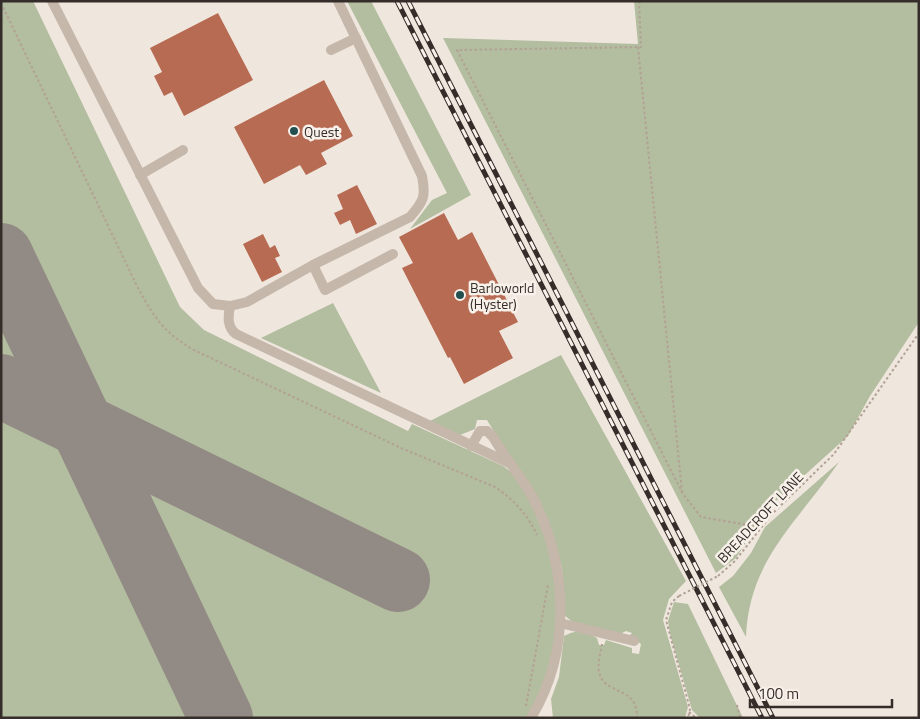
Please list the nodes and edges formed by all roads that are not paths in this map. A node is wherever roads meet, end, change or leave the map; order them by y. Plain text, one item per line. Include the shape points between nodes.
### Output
1 (52, 1) edge
2 (338, 1) edge
3 (356, 38) junction
4 (331, 50) dead end
5 (183, 150) dead end
6 (140, 175) junction
7 (393, 254) dead end
8 (313, 265) junction
9 (230, 306) junction
10 (471, 446) junction
11 (512, 465) junction
12 (560, 623) junction
13 (634, 640) dead end
14 (533, 717) edge

1 - 6 lane
2 - 3 lane
3 - 4 lane
3 - 8 lane via 422,176 425,190 422,204 410,216
5 - 6 lane
6 - 9 lane via 198,288 213,304
7 - 8 lane via 325,290
8 - 9 lane via 247,302
9 - 10 lane via 229,324 236,334
10 - 11 lane
10 - 11 lane via 477,433 487,431 494,436
11 - 12 lane via 532,497 551,540 561,593
12 - 13 lane via 603,638
12 - 14 lane via 548,684

